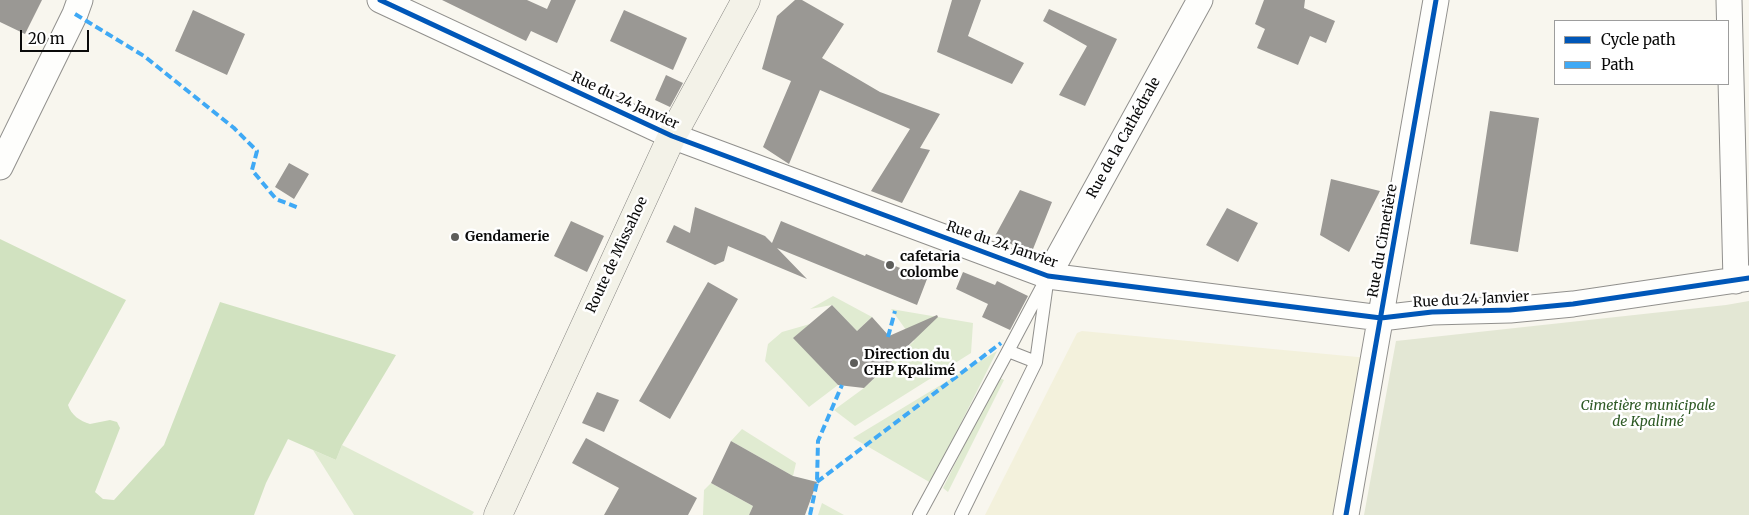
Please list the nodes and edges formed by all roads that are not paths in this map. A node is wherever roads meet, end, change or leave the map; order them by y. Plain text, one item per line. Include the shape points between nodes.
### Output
1 (80, 0) edge
2 (746, 0) edge
3 (1200, 0) edge
4 (1436, 0) edge
5 (1729, 0) edge
6 (393, 3) edge
7 (672, 136) junction
8 (0, 167) edge
9 (1048, 276) junction
10 (1743, 280) edge
11 (1381, 318) junction
12 (1008, 351) junction
13 (1036, 362) junction
14 (498, 515) edge
15 (919, 515) edge
16 (961, 515) edge
17 (1346, 515) edge

1 - 8 street
2 - 7 main road, Route de Missahoe
3 - 9 street, Rue de la Cathédrale
4 - 11 street, Rue du Cimetière
5 - 10 street
6 - 7 street, Rue du 24 Janvier
7 - 9 street, Rue du 24 Janvier
7 - 14 main road, Route de Missahoe
9 - 11 street, Rue du 24 Janvier
9 - 12 lane
9 - 13 lane
10 - 11 street, Rue du 24 Janvier via 1573,304
11 - 17 street, Rue du Cimetière
12 - 13 lane
12 - 15 lane
13 - 16 lane

